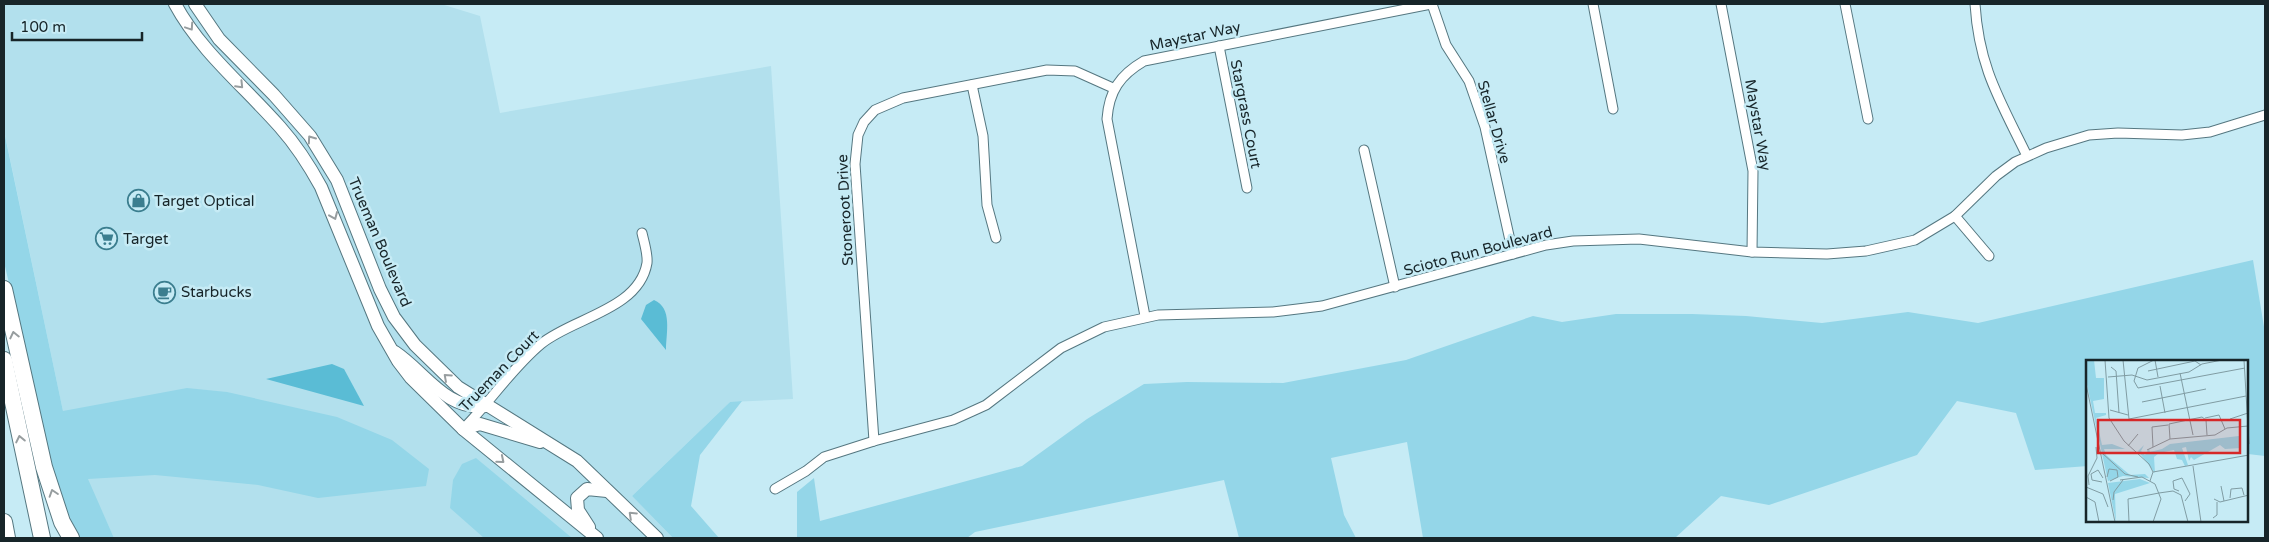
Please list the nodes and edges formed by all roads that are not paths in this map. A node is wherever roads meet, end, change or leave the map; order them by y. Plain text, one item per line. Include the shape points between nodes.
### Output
1 (175, 4) edge
2 (195, 4) edge
3 (1432, 4) edge
4 (1593, 4) edge
5 (1721, 4) edge
6 (1845, 4) edge
7 (1975, 4) edge
8 (1219, 46) junction
9 (972, 85) junction
10 (1113, 88) junction
11 (1614, 109) dead end
12 (2262, 114) edge
13 (1868, 118) dead end
14 (1364, 150) dead end
15 (2027, 156) junction
16 (1247, 188) dead end
17 (1955, 216) junction
18 (642, 233) dead end
19 (996, 238) dead end
20 (1752, 252) junction
21 (1512, 254) junction
22 (1990, 256) dead end
23 (1395, 287) junction
24 (4, 289) edge
25 (1145, 316) junction
26 (390, 349) junction
27 (4, 360) edge
28 (486, 406) junction
29 (463, 429) junction
30 (874, 440) junction
31 (553, 445) junction
32 (775, 488) dead end
33 (607, 491) junction
34 (4, 522) edge
35 (7, 538) edge
36 (42, 538) edge
37 (71, 538) edge
38 (598, 538) edge
39 (657, 538) edge

1 -> 26 main road via 206,51 280,127 310,167 322,187 363,292
28 -> 2 main road, Trueman Boulevard via 443,374 394,317 337,180 310,136 219,39
3 - 8 street, Maystar Way
3 - 21 street, Stellar Drive via 1446,45 1469,81 1484,127
4 - 11 street
5 - 20 street, Maystar Way via 1753,171
6 - 13 street
7 - 15 street via 1983,60
8 - 10 street, Maystar Way via 1144,61 1127,72
8 - 16 street, Stargrass Court
9 - 10 street, Stoneroot Drive via 1061,69 1075,71
9 - 19 street via 983,136 987,205
9 - 30 street, Stoneroot Drive via 888,103 870,116 858,135 855,164
10 - 25 street via 1108,104 1108,134
12 - 15 street, Scioto Run Boulevard via 2210,132 2089,135
14 - 23 street
15 - 17 street, Scioto Run Boulevard via 1996,176
17 - 20 street, Scioto Run Boulevard via 1915,240 1866,251 1827,254
17 - 22 street
18 - 28 street, Trueman Court via 646,266 628,293 609,308 565,328 541,344
20 - 21 street, Scioto Run Boulevard via 1640,239 1546,245
21 - 23 street, Scioto Run Boulevard
23 - 25 street, Scioto Run Boulevard via 1322,306 1273,312
37 -> 24 highway via 62,522 44,467
25 - 30 street, Scioto Run Boulevard via 1104,327 1061,348 986,405 953,420
26 - 28 main road via 410,362 449,398 472,408
26 - 29 main road via 426,395
36 -> 27 highway
28 - 29 street, Trueman Court
28 - 31 main road, Trueman Boulevard
29 - 31 main road via 480,424 516,437
29 -> 38 main road
30 - 32 street, Scioto Run Boulevard via 824,457
31 - 33 main road, Trueman Boulevard via 577,461
33 - 38 main road via 586,489 577,498 582,518
39 -> 33 main road, Trueman Boulevard
34 - 35 highway

